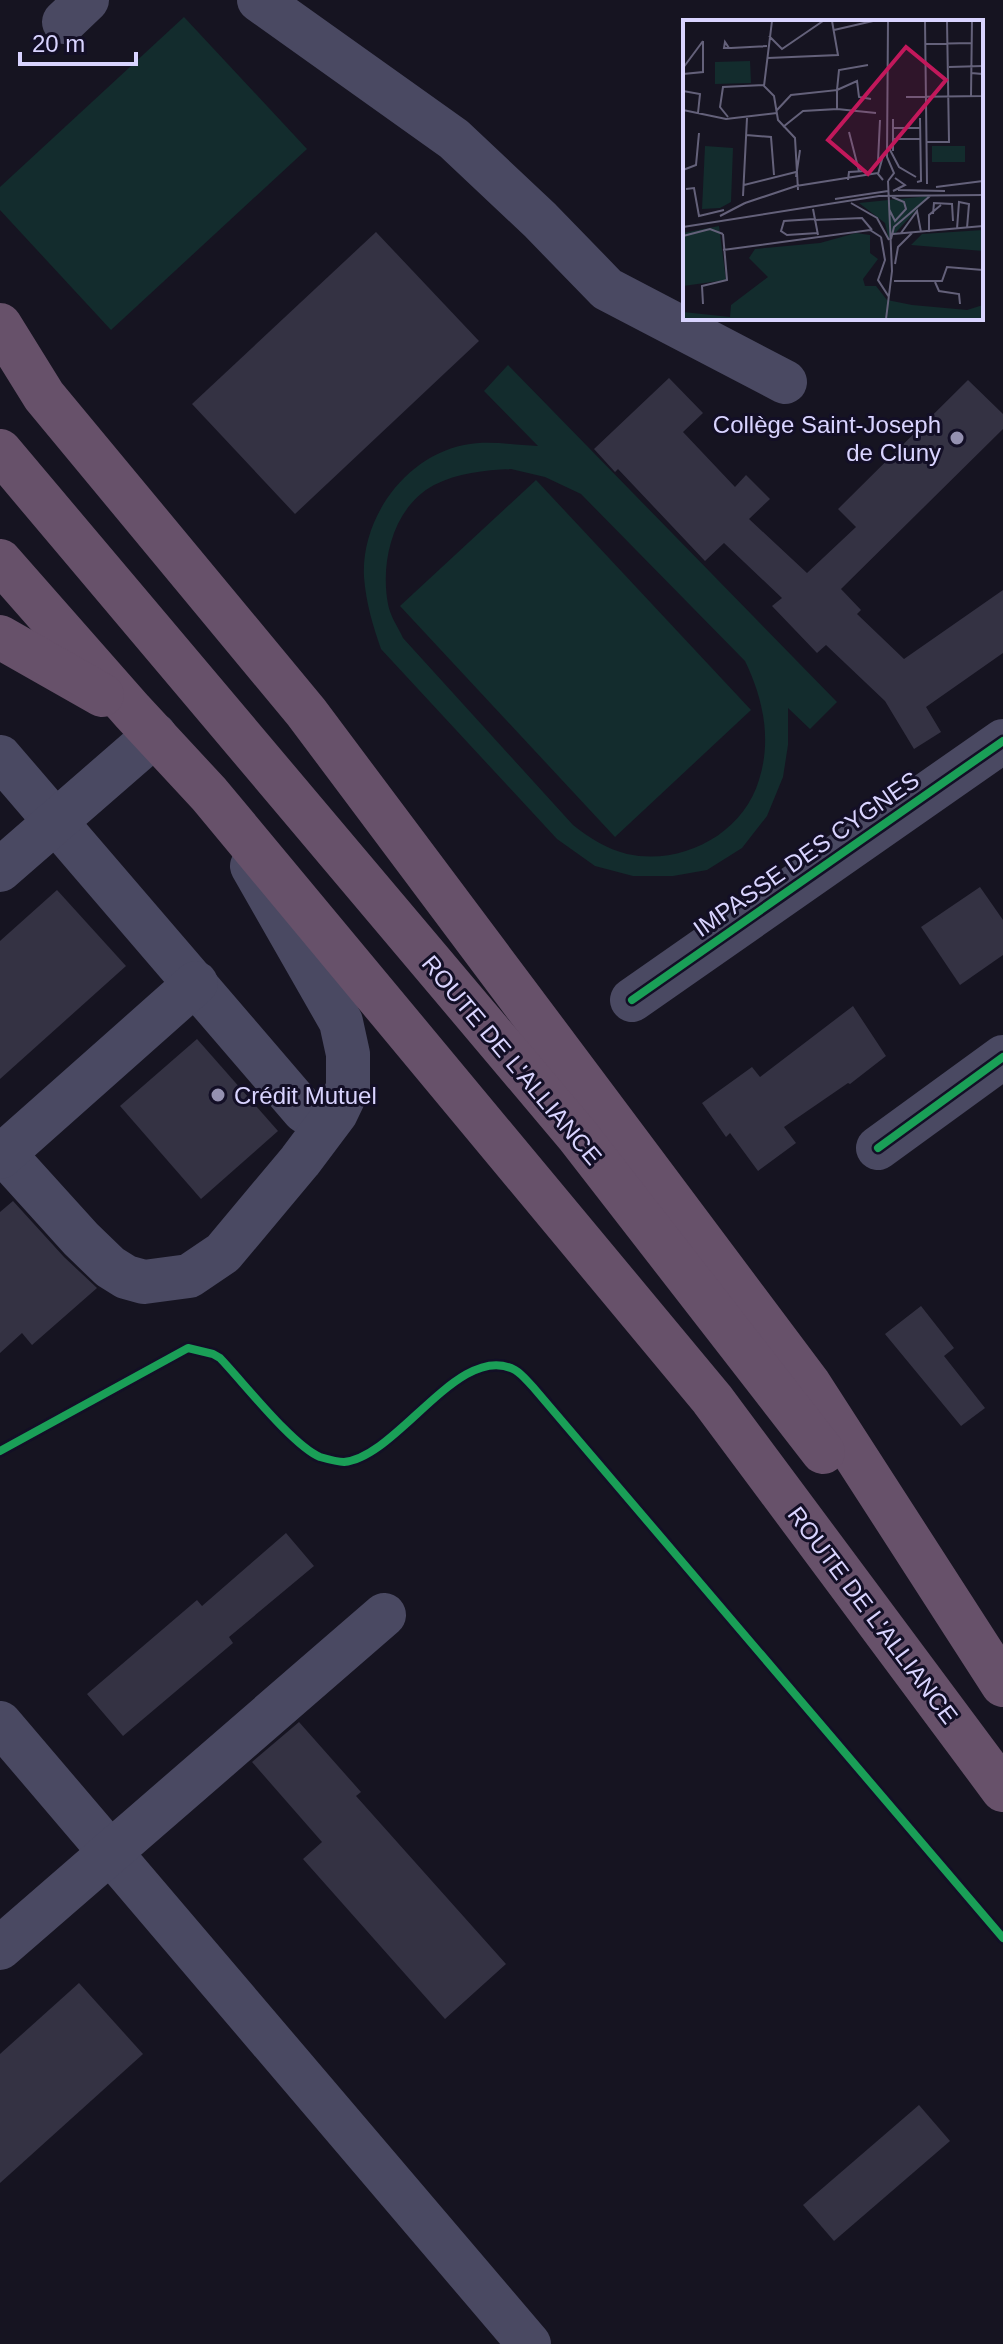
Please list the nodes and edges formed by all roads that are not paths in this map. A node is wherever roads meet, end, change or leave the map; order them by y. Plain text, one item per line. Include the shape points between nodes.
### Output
1 (259, 0) edge
2 (0, 325) edge
3 (785, 382) dead end
4 (0, 451) edge
5 (0, 561) edge
6 (0, 637) edge
7 (144, 723) junction
8 (1003, 741) edge
9 (0, 757) edge
10 (209, 794) junction
11 (56, 822) junction
12 (0, 870) edge
13 (196, 983) junction
14 (632, 1000) dead end
15 (1003, 1057) edge
16 (304, 1111) dead end
17 (878, 1148) dead end
18 (2, 1156) edge
19 (384, 1615) dead end
20 (1003, 1685) edge
21 (0, 1723) edge
22 (1003, 1790) edge
23 (111, 1853) junction
24 (0, 1948) edge
25 (529, 2344) edge

1 - 3 street via 454,139 607,289
2 - 20 highway via 44,396 306,712 809,1384
4 - 20 highway, ROUTE DE L'ALLIANCE via 577,1135
5 - 7 highway, ROUTE DE L'ALLIANCE
6 - 7 highway
7 - 10 highway, ROUTE DE L'ALLIANCE
7 - 11 street
8 - 14 street, IMPASSE DES CYGNES
9 - 11 street
10 - 18 street via 341,1022 348,1088 336,1113 223,1253 189,1276 164,1280 144,1282 110,1267
10 - 22 highway, ROUTE DE L'ALLIANCE via 712,1399
11 - 12 street
11 - 13 street
13 - 16 street
13 - 18 street
15 - 17 street
19 - 23 street
21 - 23 street
23 - 24 street
23 - 25 street

